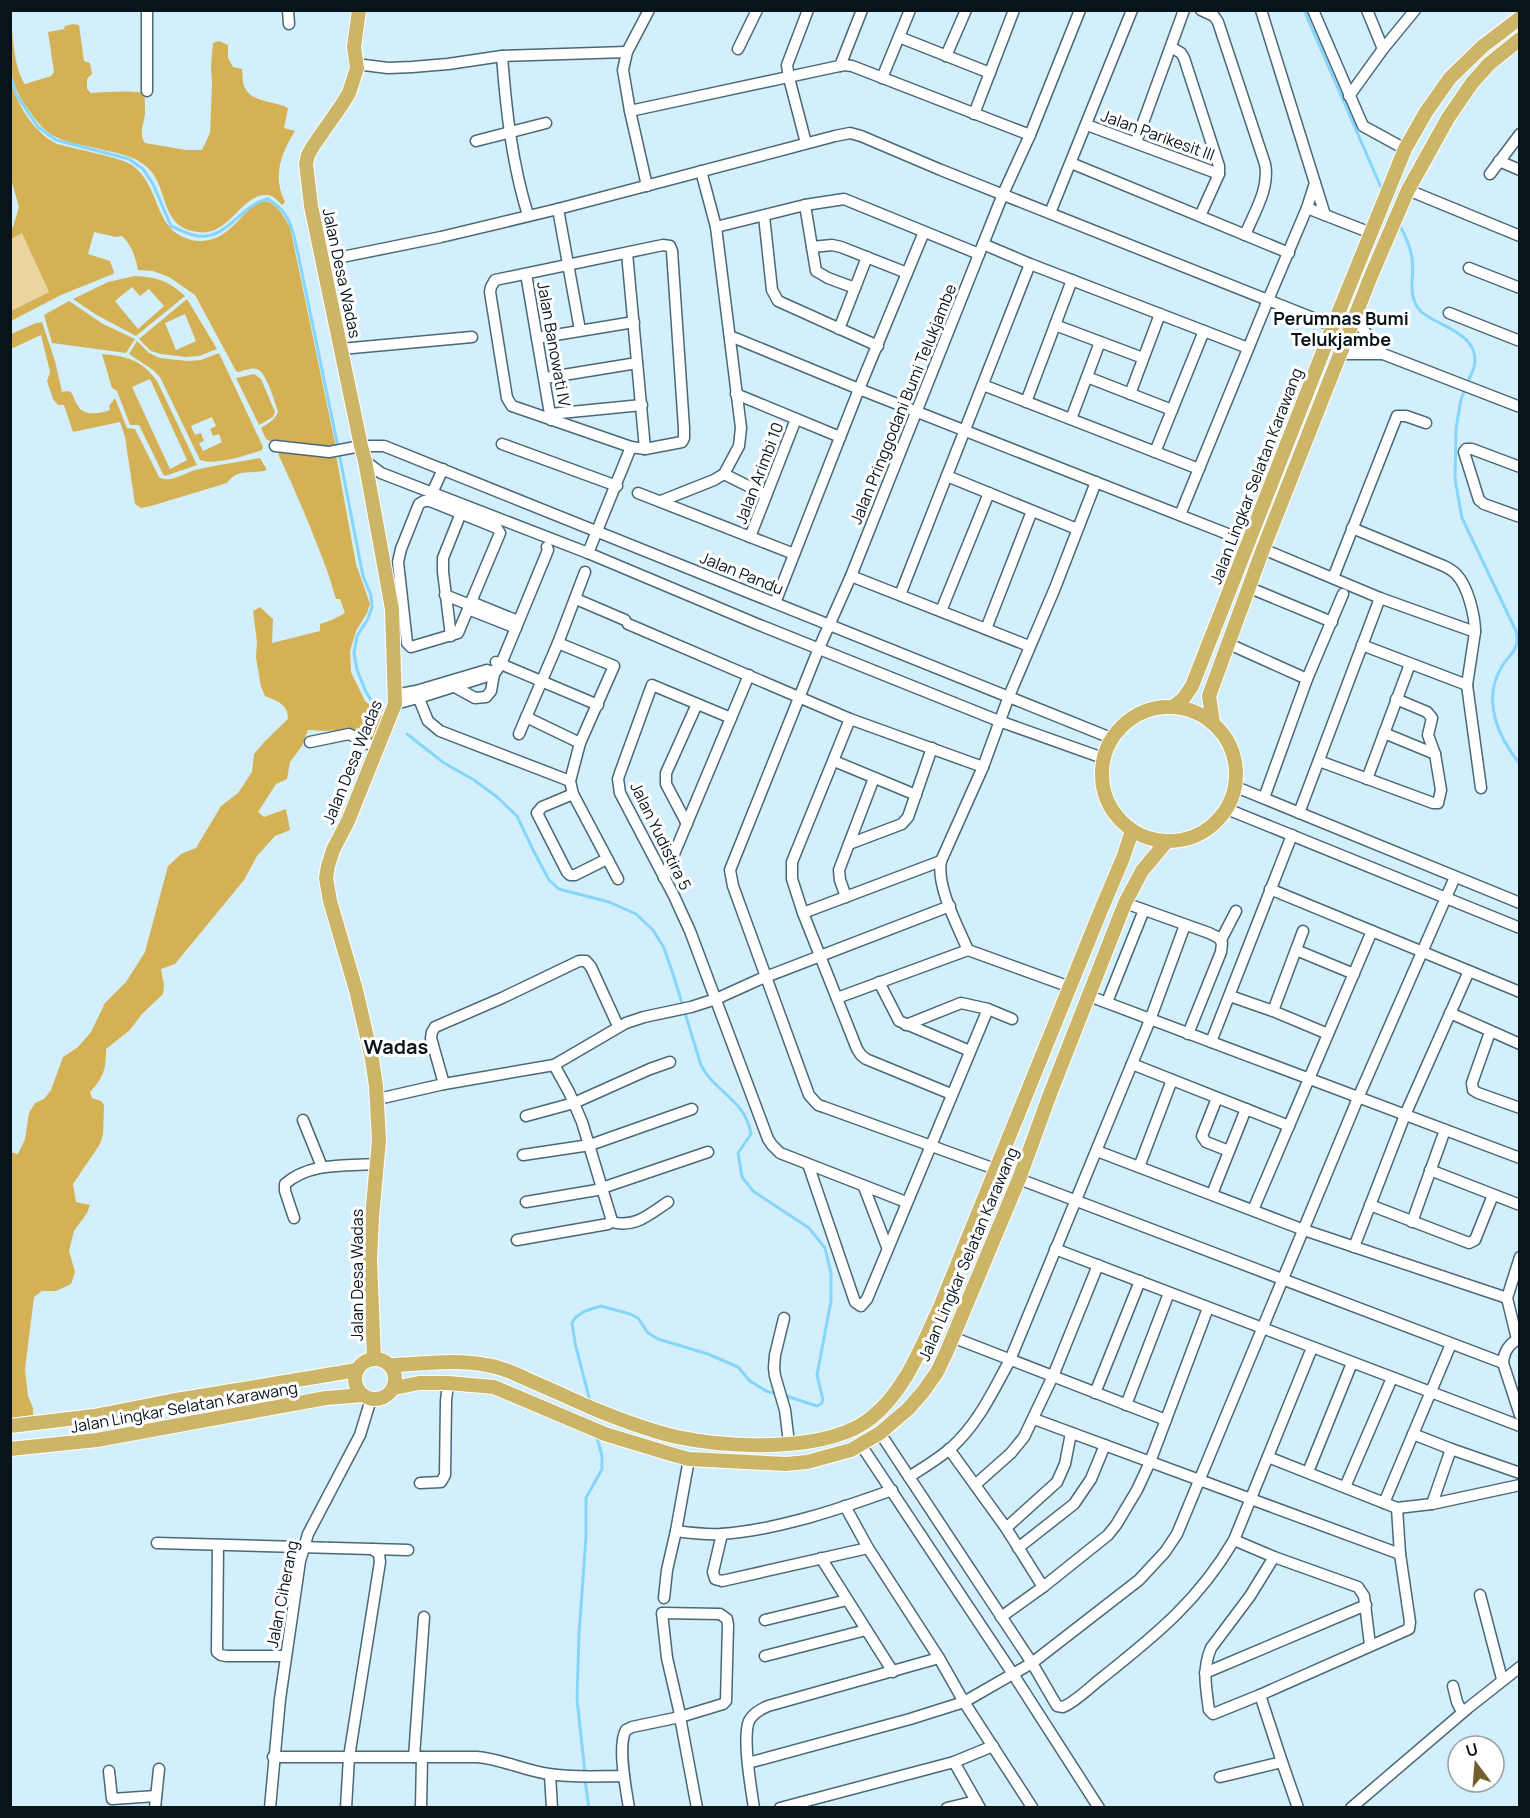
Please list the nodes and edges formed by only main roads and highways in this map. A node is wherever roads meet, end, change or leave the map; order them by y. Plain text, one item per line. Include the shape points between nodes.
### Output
1 (358, 10) edge
2 (1520, 18) edge
3 (1520, 39) edge
4 (1174, 706) junction
5 (1213, 723) junction
6 (1132, 831) junction
7 (1166, 842) junction
8 (962, 1252) junction
9 (986, 1260) junction
10 (374, 1358) junction
11 (390, 1365) junction
12 (357, 1370) junction
13 (394, 1388) junction
14 (367, 1397) junction
15 (10, 1426) edge
16 (10, 1449) edge

1 - 10 main road, Jalan Desa Wadas via 354,47 357,68 349,93 306,164 392,609 395,700 333,850 326,878 356,990 378,1099 370,1261
2 - 4 main road, Jalan Lingkar Selatan Karawang via 1450,78 1406,149 1192,686
3 - 5 main road, Jalan Lingkar Selatan Karawang via 1472,83 1408,190 1263,549 1209,696
4 - 5 main road via 1193,710
4 - 6 main road via 1149,709 1128,720 1111,738 1102,758 1101,779 1106,799
5 - 7 main road via 1233,750 1236,787 1215,824 1199,834
6 - 7 main road
6 - 8 main road, Jalan Lingkar Selatan Karawang
7 - 9 main road, Jalan Lingkar Selatan Karawang via 1142,871 1125,903
8 - 9 main road
8 - 11 main road, Jalan Lingkar Selatan Karawang via 913,1365 883,1407 843,1434 812,1441 720,1443 677,1437 633,1424 488,1365
9 - 13 main road, Jalan Lingkar Selatan Karawang via 937,1372 908,1409 861,1445 807,1462 689,1458 624,1441 494,1387 419,1383
10 - 11 main road
10 - 12 main road via 363,1362
11 - 13 main road via 396,1379
12 - 14 main road via 355,1384
12 - 15 main road, Jalan Lingkar Selatan Karawang via 94,1416
13 - 14 main road via 380,1399
14 - 16 main road, Jalan Lingkar Selatan Karawang via 326,1398 97,1440

